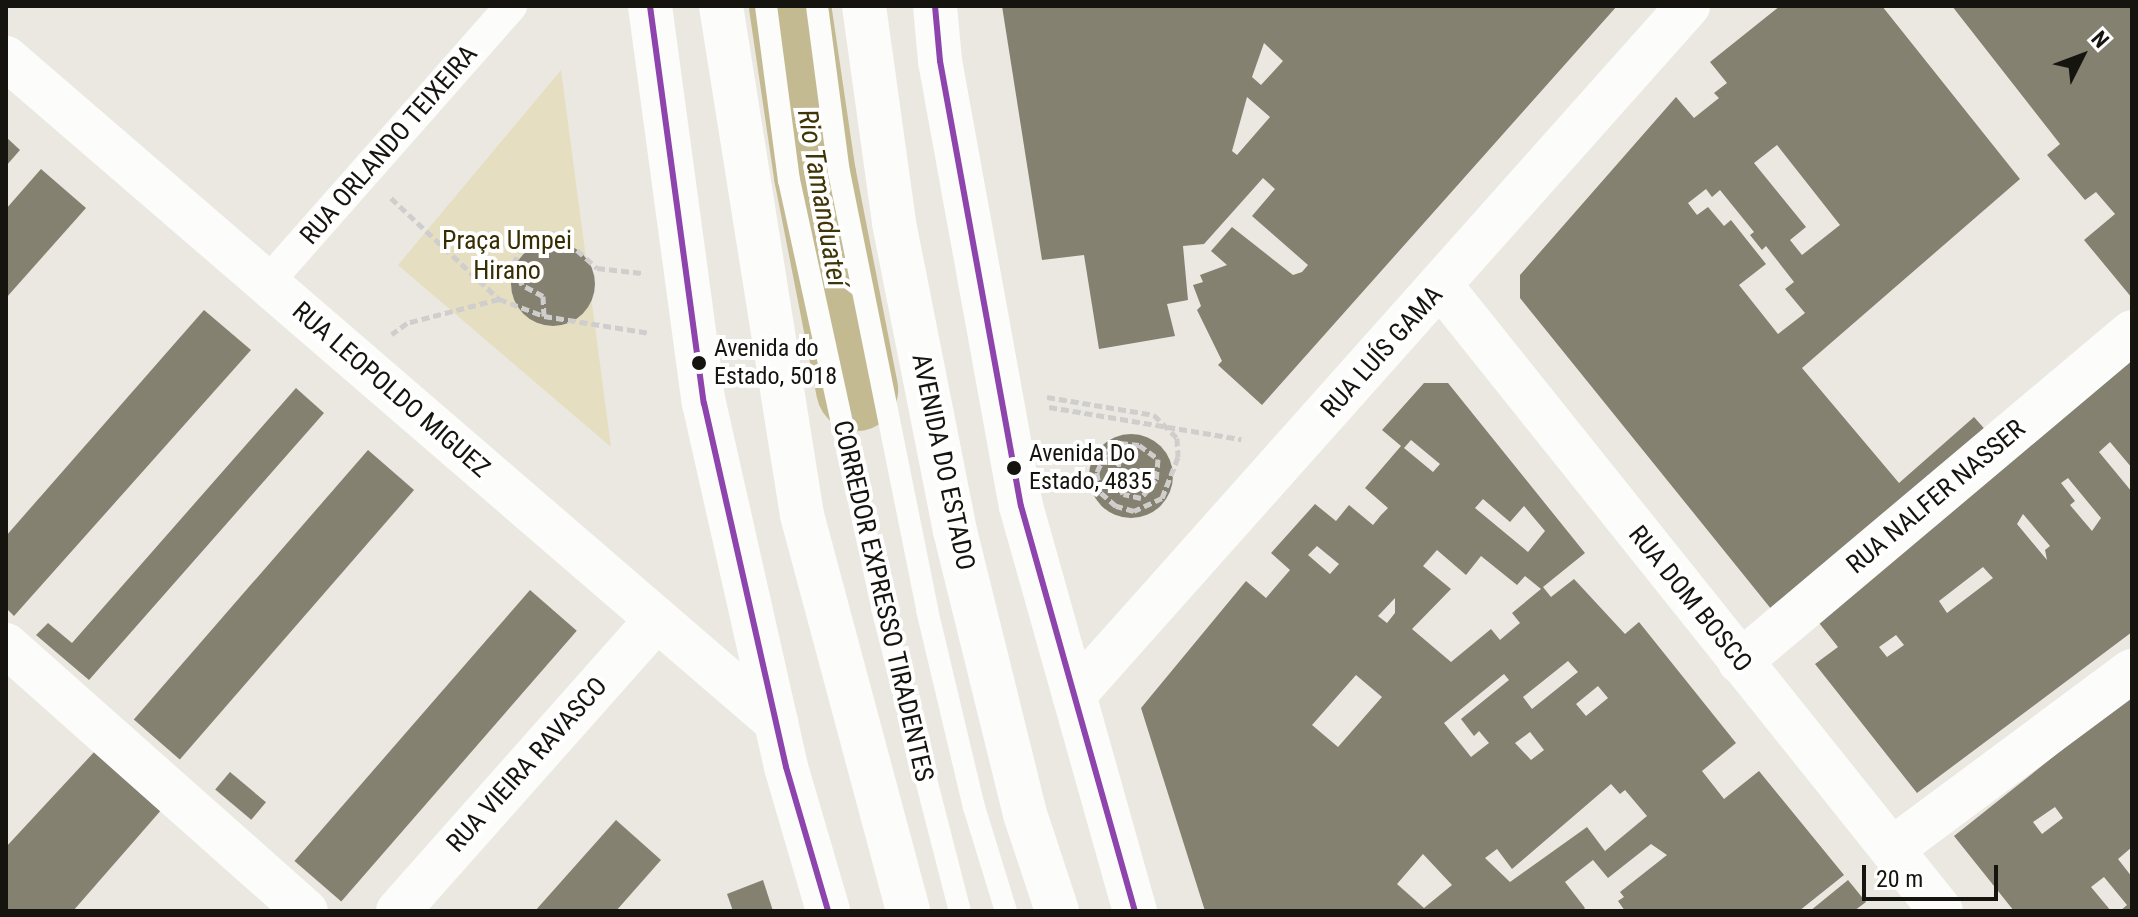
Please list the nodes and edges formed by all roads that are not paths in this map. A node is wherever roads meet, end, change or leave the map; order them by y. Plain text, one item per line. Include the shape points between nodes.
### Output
1 (511, 6) edge
2 (650, 6) edge
3 (721, 6) edge
4 (766, 6) edge
5 (817, 6) edge
6 (864, 6) edge
7 (935, 6) edge
8 (1688, 6) edge
9 (6, 58) edge
10 (267, 283) junction
11 (1441, 286) junction
12 (2132, 332) edge
13 (657, 619) junction
14 (6, 645) edge
15 (1740, 662) junction
16 (2132, 671) edge
17 (1074, 695) junction
18 (776, 722) junction
19 (1892, 849) junction
20 (306, 911) edge
21 (398, 911) edge
22 (828, 911) edge
23 (908, 911) edge
24 (960, 911) edge
25 (1006, 911) edge
26 (1057, 911) edge
27 (1135, 911) edge
28 (1941, 911) edge

1 - 10 street, RUA ORLANDO TEIXEIRA
2 - 18 main road via 704,403
3 - 23 main road via 802,515
4 - 24 lane, CORREDOR EXPRESSO TIRADENTES via 789,180 882,608
5 - 25 lane, CORREDOR EXPRESSO TIRADENTES via 839,172 927,610 974,807
6 - 26 main road, AVENIDA DO ESTADO via 894,223 955,531 1025,814
7 - 17 main road via 940,61 1021,506
8 - 11 main road, RUA LUÍS GAMA
9 - 10 main road, RUA LEOPOLDO MIGUEZ
10 - 13 main road, RUA LEOPOLDO MIGUEZ
11 - 15 main road, RUA DOM BOSCO
11 - 17 main road, RUA LUÍS GAMA
12 - 15 main road, RUA NALFER NASSER
13 - 18 main road, RUA LEOPOLDO MIGUEZ
13 - 21 main road, RUA VIEIRA RAVASCO
14 - 20 main road
15 - 19 main road, RUA DOM BOSCO
16 - 19 main road
17 - 27 main road
18 - 22 main road
19 - 28 main road, RUA DOM BOSCO

